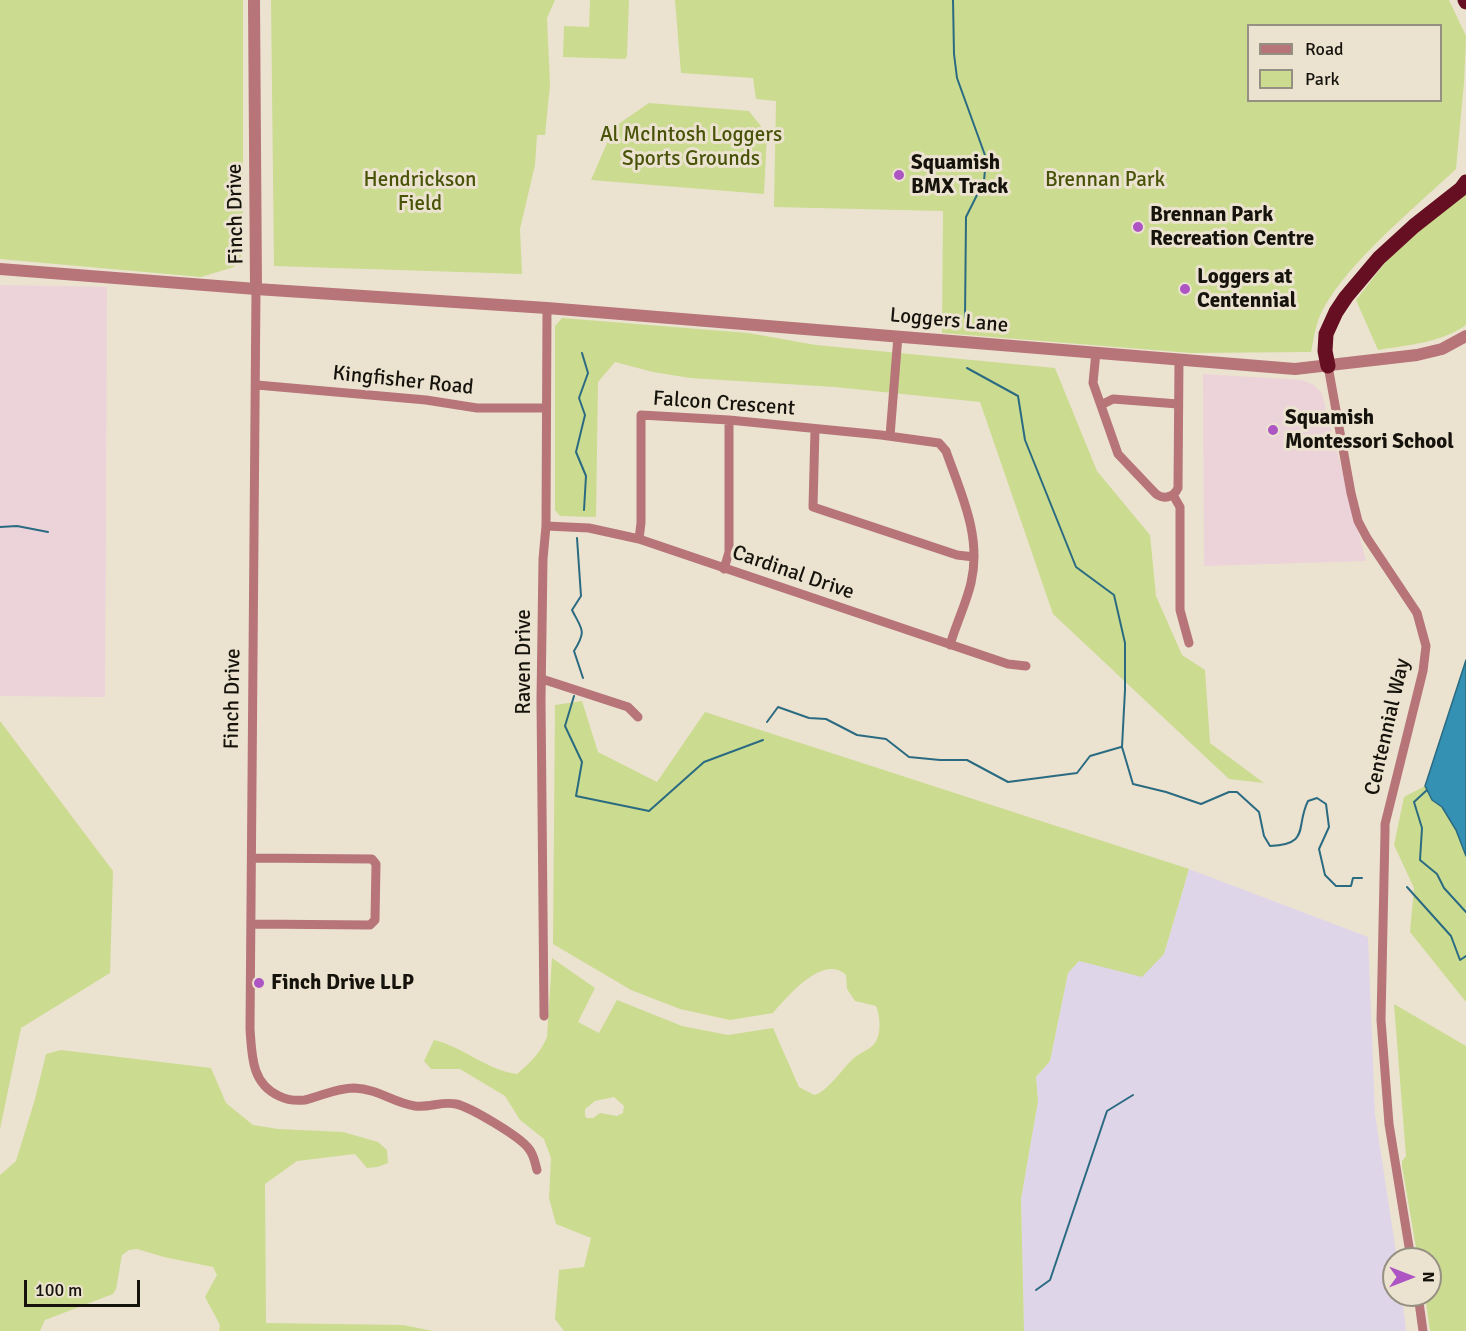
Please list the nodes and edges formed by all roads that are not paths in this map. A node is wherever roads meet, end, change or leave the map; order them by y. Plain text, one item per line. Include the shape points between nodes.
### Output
1 (254, 0) edge
2 (1466, 182) edge
3 (0, 269) edge
4 (256, 290) junction
5 (547, 308) junction
6 (898, 336) junction
7 (1466, 336) edge
8 (1096, 352) junction
9 (1179, 359) junction
10 (1328, 366) junction
11 (257, 385) junction
12 (1178, 404) junction
13 (1101, 405) junction
14 (546, 408) junction
15 (729, 420) junction
16 (815, 429) junction
17 (890, 436) junction
18 (1173, 495) junction
19 (546, 526) junction
20 (639, 539) junction
21 (974, 557) junction
22 (724, 569) junction
23 (1189, 643) dead end
24 (950, 645) junction
25 (1026, 666) dead end
26 (542, 679) junction
27 (638, 717) dead end
28 (252, 858) junction
29 (252, 924) junction
30 (544, 1016) dead end
31 (537, 1170) dead end
32 (1409, 1247) edge
33 (1420, 1307) edge
34 (1423, 1331) edge

1 - 4 street, Finch Drive
2 - 10 highway via 1378,258 1346,297 1326,334
3 - 4 street, Loggers Lane
4 - 5 street, Loggers Lane
4 - 11 street, Finch Drive
5 - 6 street, Loggers Lane
5 - 14 street, Raven Drive
6 - 8 street, Loggers Lane
6 - 17 street
7 - 10 street via 1430,352
8 - 9 street, Loggers Lane
8 - 13 street via 1093,383
9 - 10 street, Loggers Lane via 1295,369
9 - 12 street
10 - 32 street, Centennial Way via 1358,520 1417,613 1426,646 1385,824 1381,1020 1389,1124
11 - 14 street, Kingfisher Road via 477,408
11 - 28 street, Finch Drive
12 - 13 street via 1113,399
12 - 18 street via 1178,488
13 - 18 street via 1120,457 1159,496
14 - 19 street, Raven Drive
15 - 16 street, Falcon Crescent
15 - 20 street, Falcon Crescent via 642,415
15 - 22 street via 729,552
16 - 17 street, Falcon Crescent
16 - 21 street via 813,507 957,555
17 - 21 street, Falcon Crescent via 932,441 946,451 972,526
18 - 23 street via 1180,507 1180,610
19 - 20 street, Cardinal Drive via 589,528
19 - 26 street, Raven Drive
20 - 22 street, Cardinal Drive
21 - 24 street, Falcon Crescent via 971,584
22 - 24 street, Cardinal Drive
24 - 25 street, Cardinal Drive
26 - 27 street via 628,707
26 - 30 street, Raven Drive
28 - 29 street, Finch Drive
28 - 29 street via 372,859 376,864 375,920 370,925
29 - 31 street, Finch Drive via 252,1062 258,1078 269,1090 301,1100 335,1090 361,1089 415,1106 462,1106 524,1142
33 - 34 street

